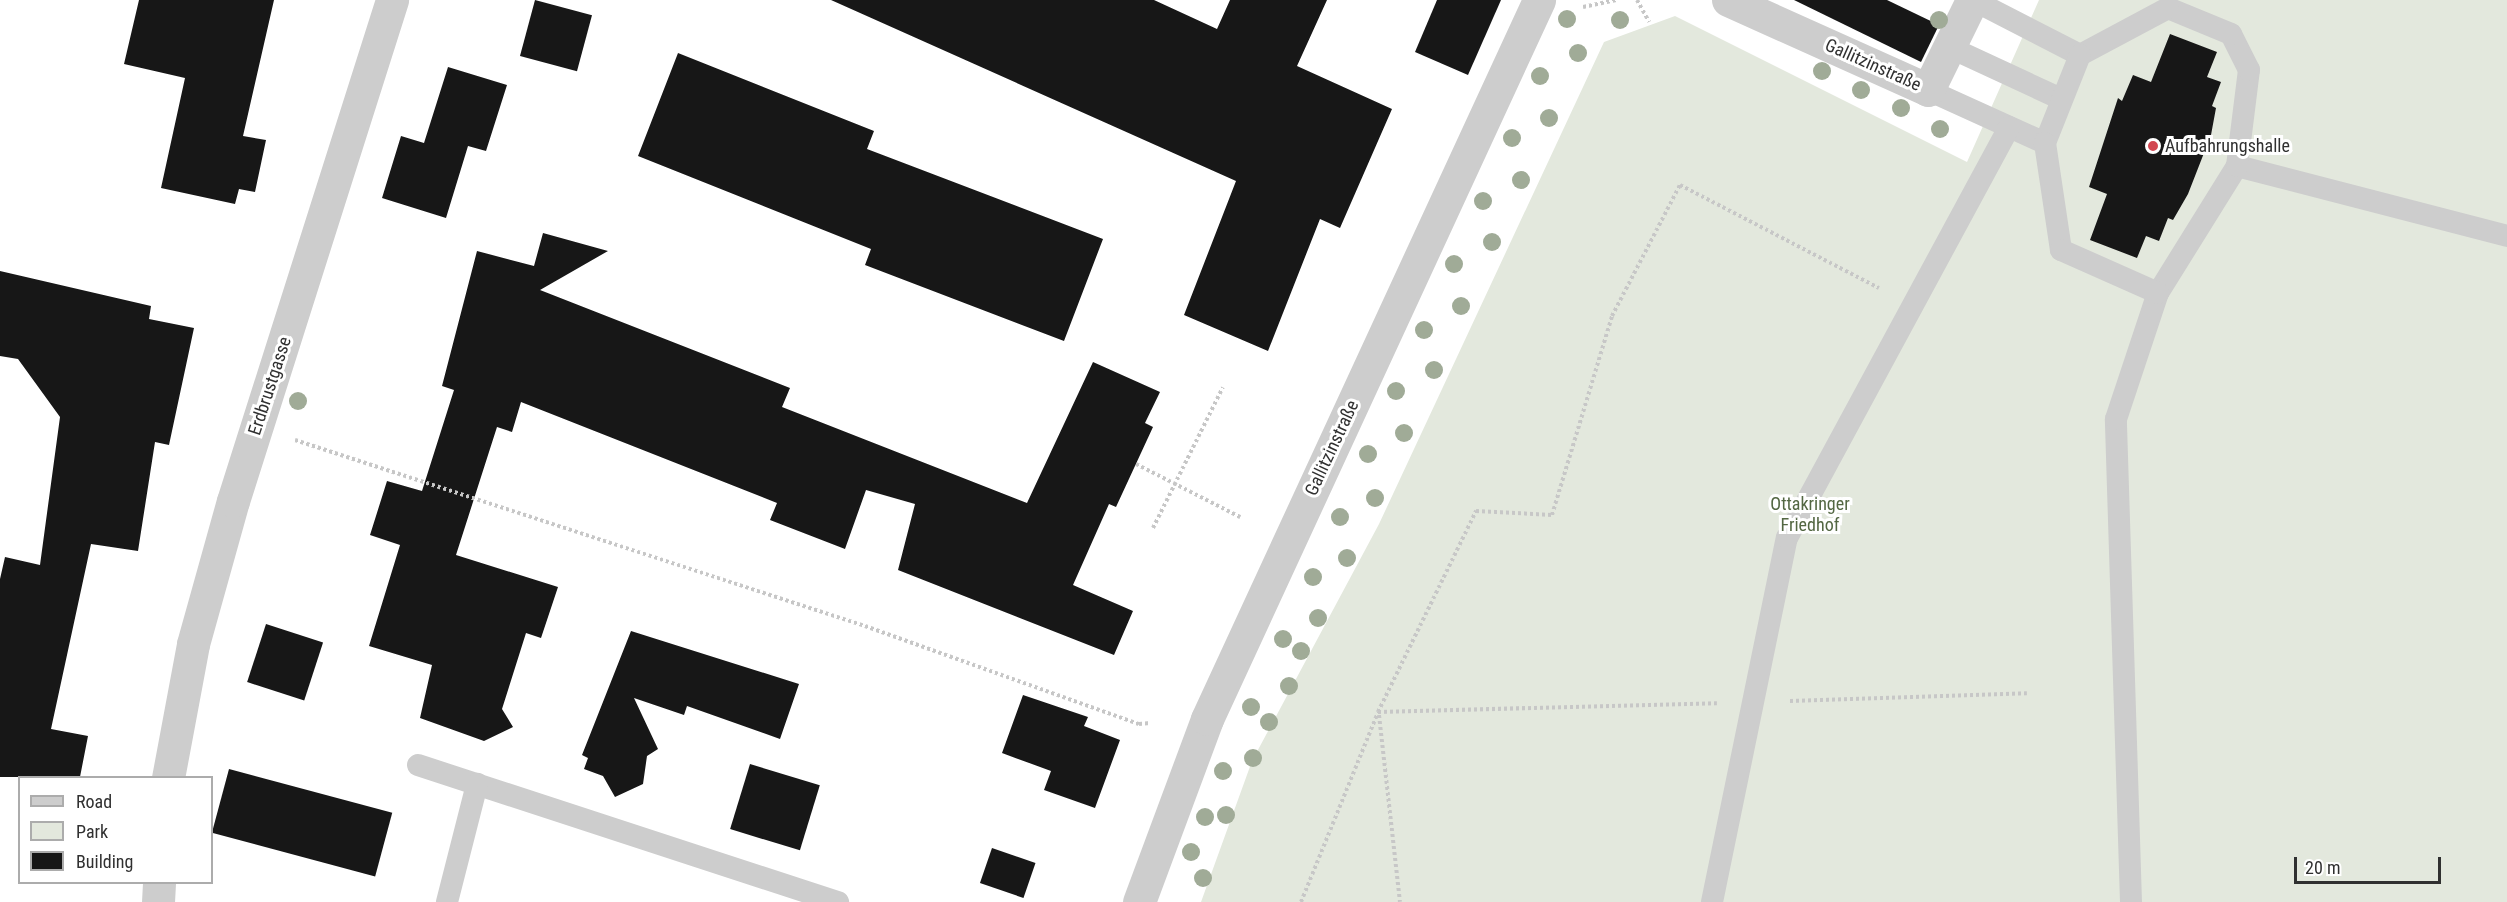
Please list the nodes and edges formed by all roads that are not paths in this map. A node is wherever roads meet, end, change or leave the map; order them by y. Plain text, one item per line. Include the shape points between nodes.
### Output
1 (393, 0) edge
2 (1539, 0) edge
3 (1728, 0) edge
4 (1973, 0) edge
5 (2169, 4) edge
6 (1950, 47) junction
7 (2080, 55) junction
8 (1928, 90) junction
9 (2061, 99) junction
10 (2008, 127) junction
11 (2045, 142) junction
12 (2237, 166) junction
13 (2507, 236) edge
14 (2158, 293) junction
15 (418, 765) dead end
16 (168, 776) edge
17 (477, 784) junction
18 (159, 884) edge
19 (158, 902) edge
20 (447, 902) edge
21 (838, 902) edge
22 (1139, 902) edge
23 (1712, 902) edge
24 (2131, 902) edge

1 - 16 street, Erdbrustgasse via 233,501 193,644
2 - 22 street, Gallitzinstraße via 1208,719
3 - 8 street, Gallitzinstraße
4 - 6 street, Gallitzinstraße
4 - 7 lane via 2025,31
5 - 7 lane
5 - 12 lane via 2231,34 2249,70
6 - 8 street, Gallitzinstraße
6 - 9 lane
7 - 9 lane
8 - 10 lane
9 - 11 lane
10 - 11 lane
10 - 23 lane via 1787,538
11 - 14 lane via 2061,250
12 - 13 lane
12 - 14 lane
14 - 24 lane via 2116,419
15 - 17 lane
17 - 20 lane
17 - 21 lane
18 - 19 street

